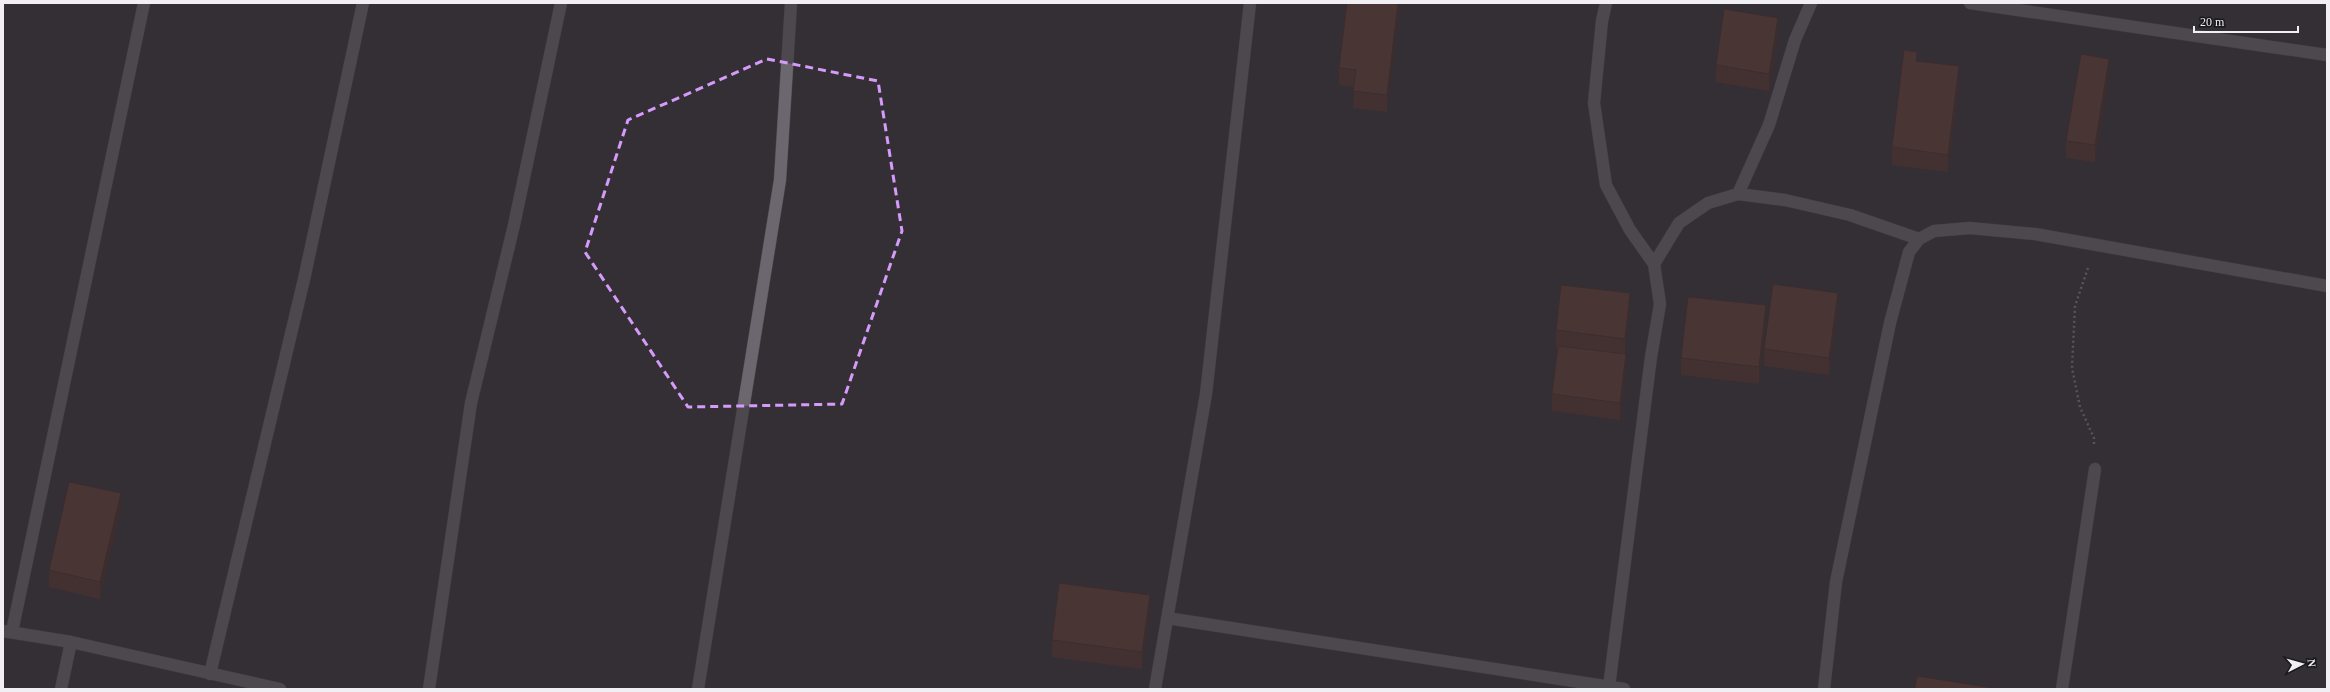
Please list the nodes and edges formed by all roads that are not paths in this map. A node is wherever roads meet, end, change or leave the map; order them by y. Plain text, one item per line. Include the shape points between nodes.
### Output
1 (144, 3) edge
2 (363, 3) edge
3 (561, 3) edge
4 (791, 3) edge
5 (1250, 3) edge
6 (1606, 3) edge
7 (1811, 3) edge
8 (1970, 3) edge
9 (2327, 55) edge
10 (1738, 194) junction
11 (1919, 239) junction
12 (1654, 264) junction
13 (2327, 286) edge
14 (2095, 469) road end
15 (1167, 618) junction
16 (7, 631) edge
17 (71, 642) junction
18 (210, 674) junction
19 (1609, 687) junction
20 (61, 689) edge
21 (280, 689) edge
22 (429, 689) edge
23 (698, 689) edge
24 (1155, 689) edge
25 (1624, 689) edge
26 (1824, 689) edge
27 (2062, 689) edge

1 - 16 street
2 - 18 street via 305,275
3 - 22 street via 514,225 471,403
4 - 23 street via 780,180
5 - 15 street via 1206,394
6 - 12 street via 1594,104 1606,185 1630,230
7 - 10 street via 1795,40 1769,125
8 - 9 street
10 - 11 street via 1785,200 1850,215
10 - 12 street via 1708,203 1679,223
11 - 13 street via 1934,231 1970,228 2035,234
11 - 26 street via 1909,252 1890,323 1836,582
12 - 19 street via 1660,304
14 - 27 street
15 - 19 street
15 - 24 street
16 - 17 street
17 - 18 street
17 - 20 street
18 - 21 street
19 - 25 street

